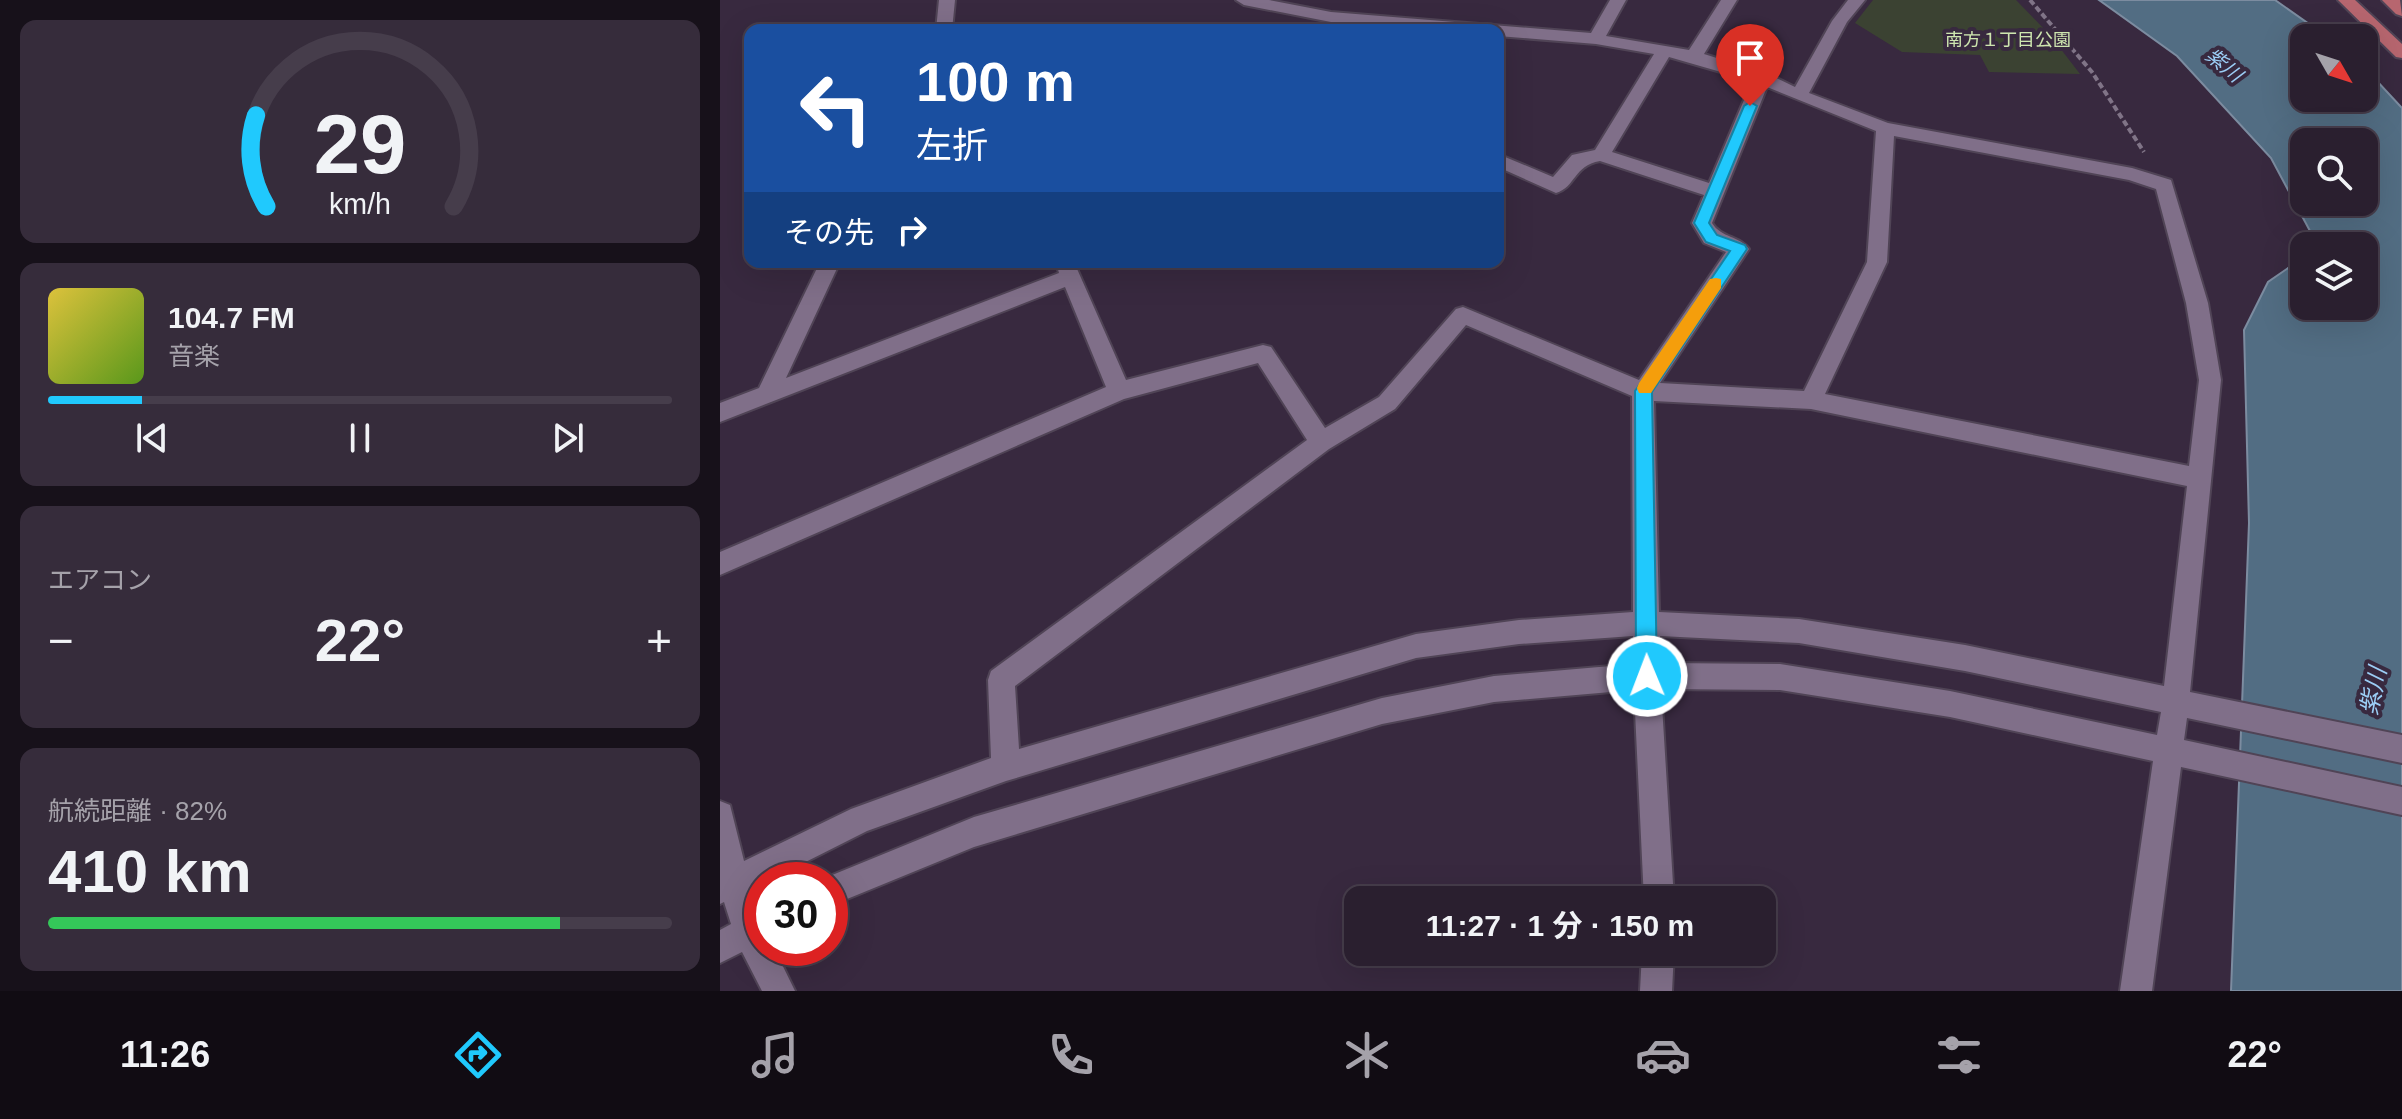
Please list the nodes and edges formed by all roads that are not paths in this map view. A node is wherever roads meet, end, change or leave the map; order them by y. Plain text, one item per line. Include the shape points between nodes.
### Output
1 (947, 0) edge
2 (1244, 0) edge
3 (1349, 0) edge
4 (1618, 0) edge
5 (1729, 0) edge
6 (1857, 0) edge
7 (2346, 0) edge
8 (2390, 0) edge
9 (2402, 11) edge
10 (1331, 17) junction
11 (945, 24) edge
12 (1415, 24) edge
13 (1504, 31) edge
14 (1596, 39) junction
15 (1665, 50) junction
16 (2402, 53) edge
17 (1694, 56) junction
18 (1762, 78) junction
19 (1799, 96) junction
20 (1885, 128) junction
21 (1601, 155) junction
22 (1504, 163) edge
23 (1714, 191) junction
24 (827, 268) edge
25 (1061, 268) edge
26 (1067, 268) edge
27 (1119, 391) junction
28 (1643, 391) junction
29 (767, 395) junction
30 (1811, 400) junction
31 (720, 413) edge
32 (1321, 442) junction
33 (2197, 478) junction
34 (720, 564) edge
35 (1646, 623) junction
36 (1647, 676) junction
37 (2176, 700) junction
38 (2402, 749) edge
39 (2167, 750) junction
40 (1006, 767) junction
41 (2402, 801) edge
42 (720, 815) edge
43 (848, 884) edge
44 (726, 886) edge
45 (1658, 886) edge
46 (744, 912) edge
47 (744, 934) edge
48 (720, 947) edge
49 (769, 966) edge
50 (1657, 966) edge
51 (779, 991) edge
52 (1656, 991) edge
53 (2136, 991) edge

1 - 11 street
2 - 10 street
3 - 10 street
4 - 14 street
5 - 17 street
6 - 19 street
7 - 16 main road
8 - 9 main road
10 - 12 street
13 - 14 street
14 - 15 street
15 - 17 street
15 - 21 street
17 - 18 street
18 - 19 street
18 - 23 street
19 - 20 street
20 - 30 street via 1877,262
20 - 33 street via 2132,174 2164,185 2197,303 2210,380
21 - 22 street via 1579,159 1556,186
21 - 23 street
23 - 28 street via 1702,223 1711,238 1739,249
24 - 29 street
25 - 29 street
26 - 27 street
27 - 32 street via 1263,353
27 - 34 street
28 - 30 street
28 - 32 street via 1463,315 1387,403
28 - 35 street
29 - 31 street
30 - 33 street
32 - 40 street via 1001,680
33 - 37 street
35 - 36 street
35 - 37 street via 1799,631
35 - 40 street via 1416,646
36 - 39 street via 1780,677 1950,704
36 - 43 street via 1494,689 1382,711 974,832
36 - 45 street
37 - 38 street
37 - 39 street
39 - 41 street
39 - 53 street
40 - 44 street via 861,819
42 - 44 street
44 - 46 street
47 - 48 street
49 - 51 street
50 - 52 street

